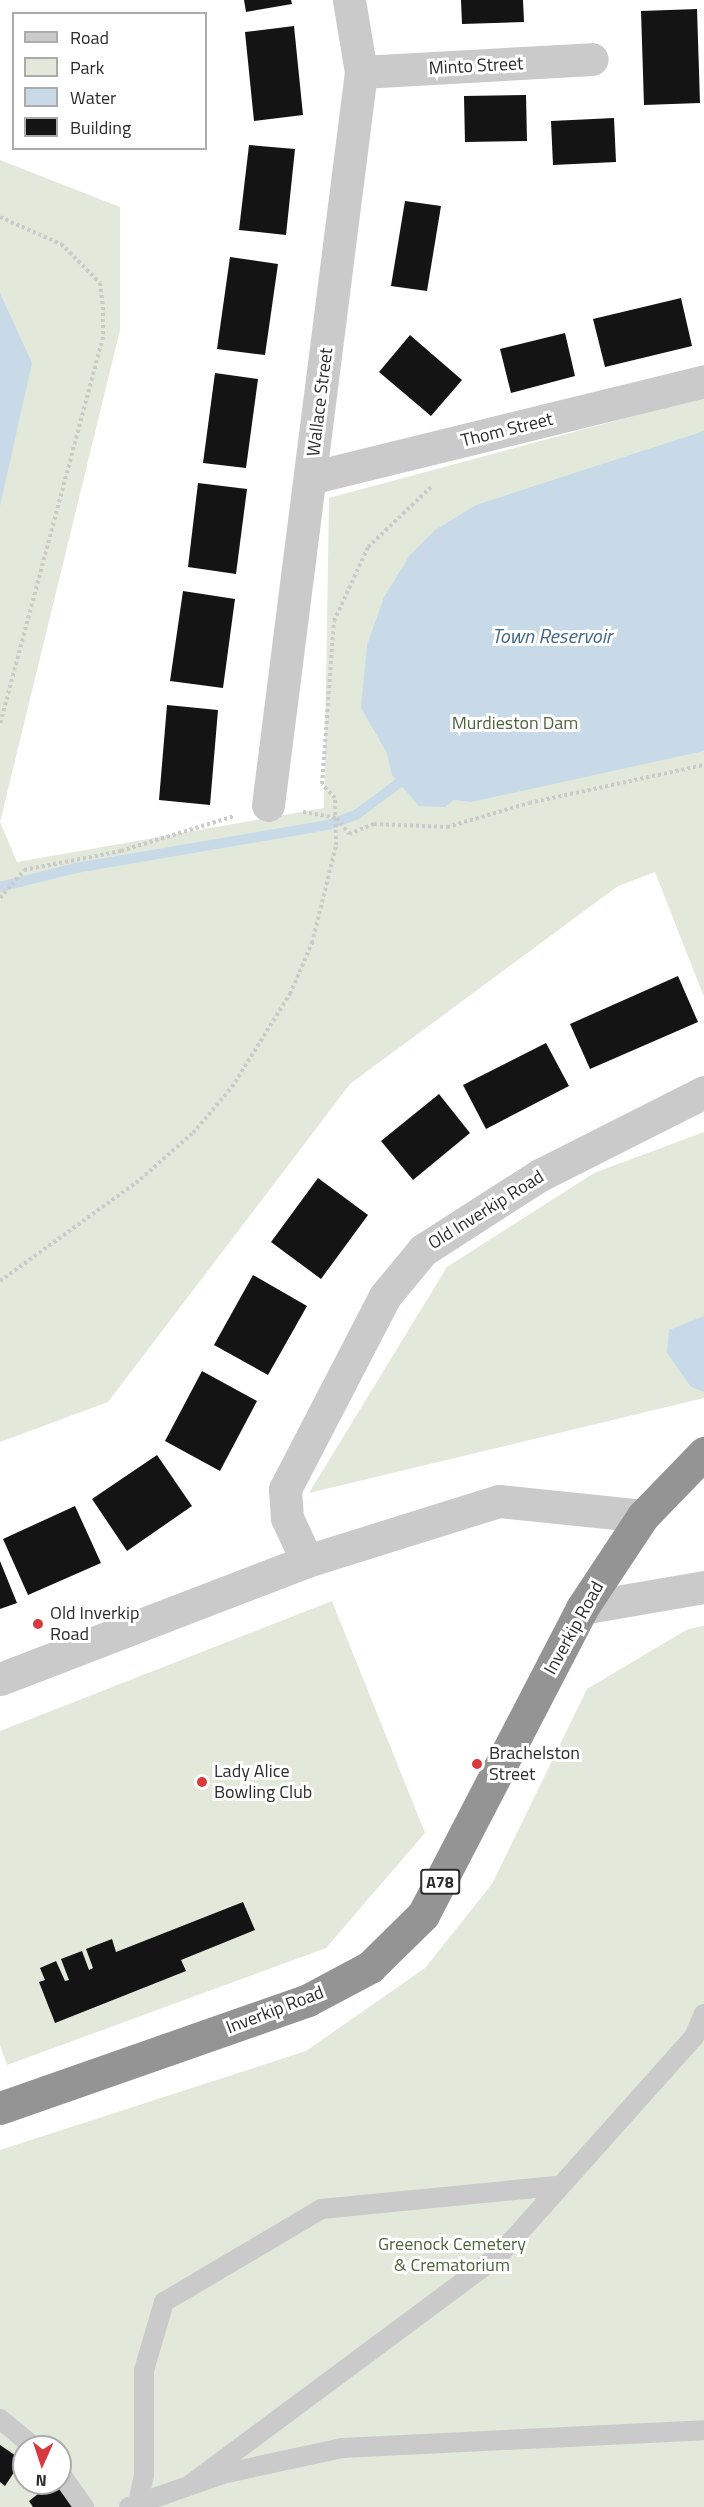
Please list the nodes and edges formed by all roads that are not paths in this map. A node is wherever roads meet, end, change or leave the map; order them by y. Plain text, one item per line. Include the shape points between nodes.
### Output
1 (349, 0) edge
2 (592, 59) dead end
3 (361, 72) junction
4 (704, 381) edge
5 (310, 478) junction
6 (268, 805) road end
7 (704, 1092) edge
8 (704, 1453) edge
9 (643, 1515) junction
10 (307, 1561) junction
11 (704, 1587) edge
12 (582, 1608) junction
13 (0, 1679) edge
14 (704, 2014) edge
15 (0, 2108) edge
16 (556, 2186) junction
17 (0, 2419) edge
18 (704, 2430) edge
19 (19, 2435) edge
20 (190, 2484) junction
21 (72, 2490) edge
22 (133, 2505) edge
23 (84, 2507) edge

1 - 3 street, Wallace Street
2 - 3 street, Minto Street
3 - 5 street, Wallace Street
4 - 5 street, Thom Street
5 - 6 street, Wallace Street
7 - 10 street, Old Inverkip Road via 540,1175 423,1250 385,1296 285,1490 287,1518
8 - 9 highway, Inverkip Road / A78
9 - 10 street via 499,1501
9 - 12 highway, Inverkip Road / A78
10 - 13 street
11 - 12 street
12 - 15 highway, Inverkip Road / A78 via 423,1915 370,1967 308,2000
14 - 16 lane via 694,2037
16 - 20 lane via 499,2255
16 - 22 lane via 321,2209 164,2302 144,2370 144,2475
17 - 19 lane
18 - 20 lane via 342,2448
20 - 22 lane
21 - 23 lane

